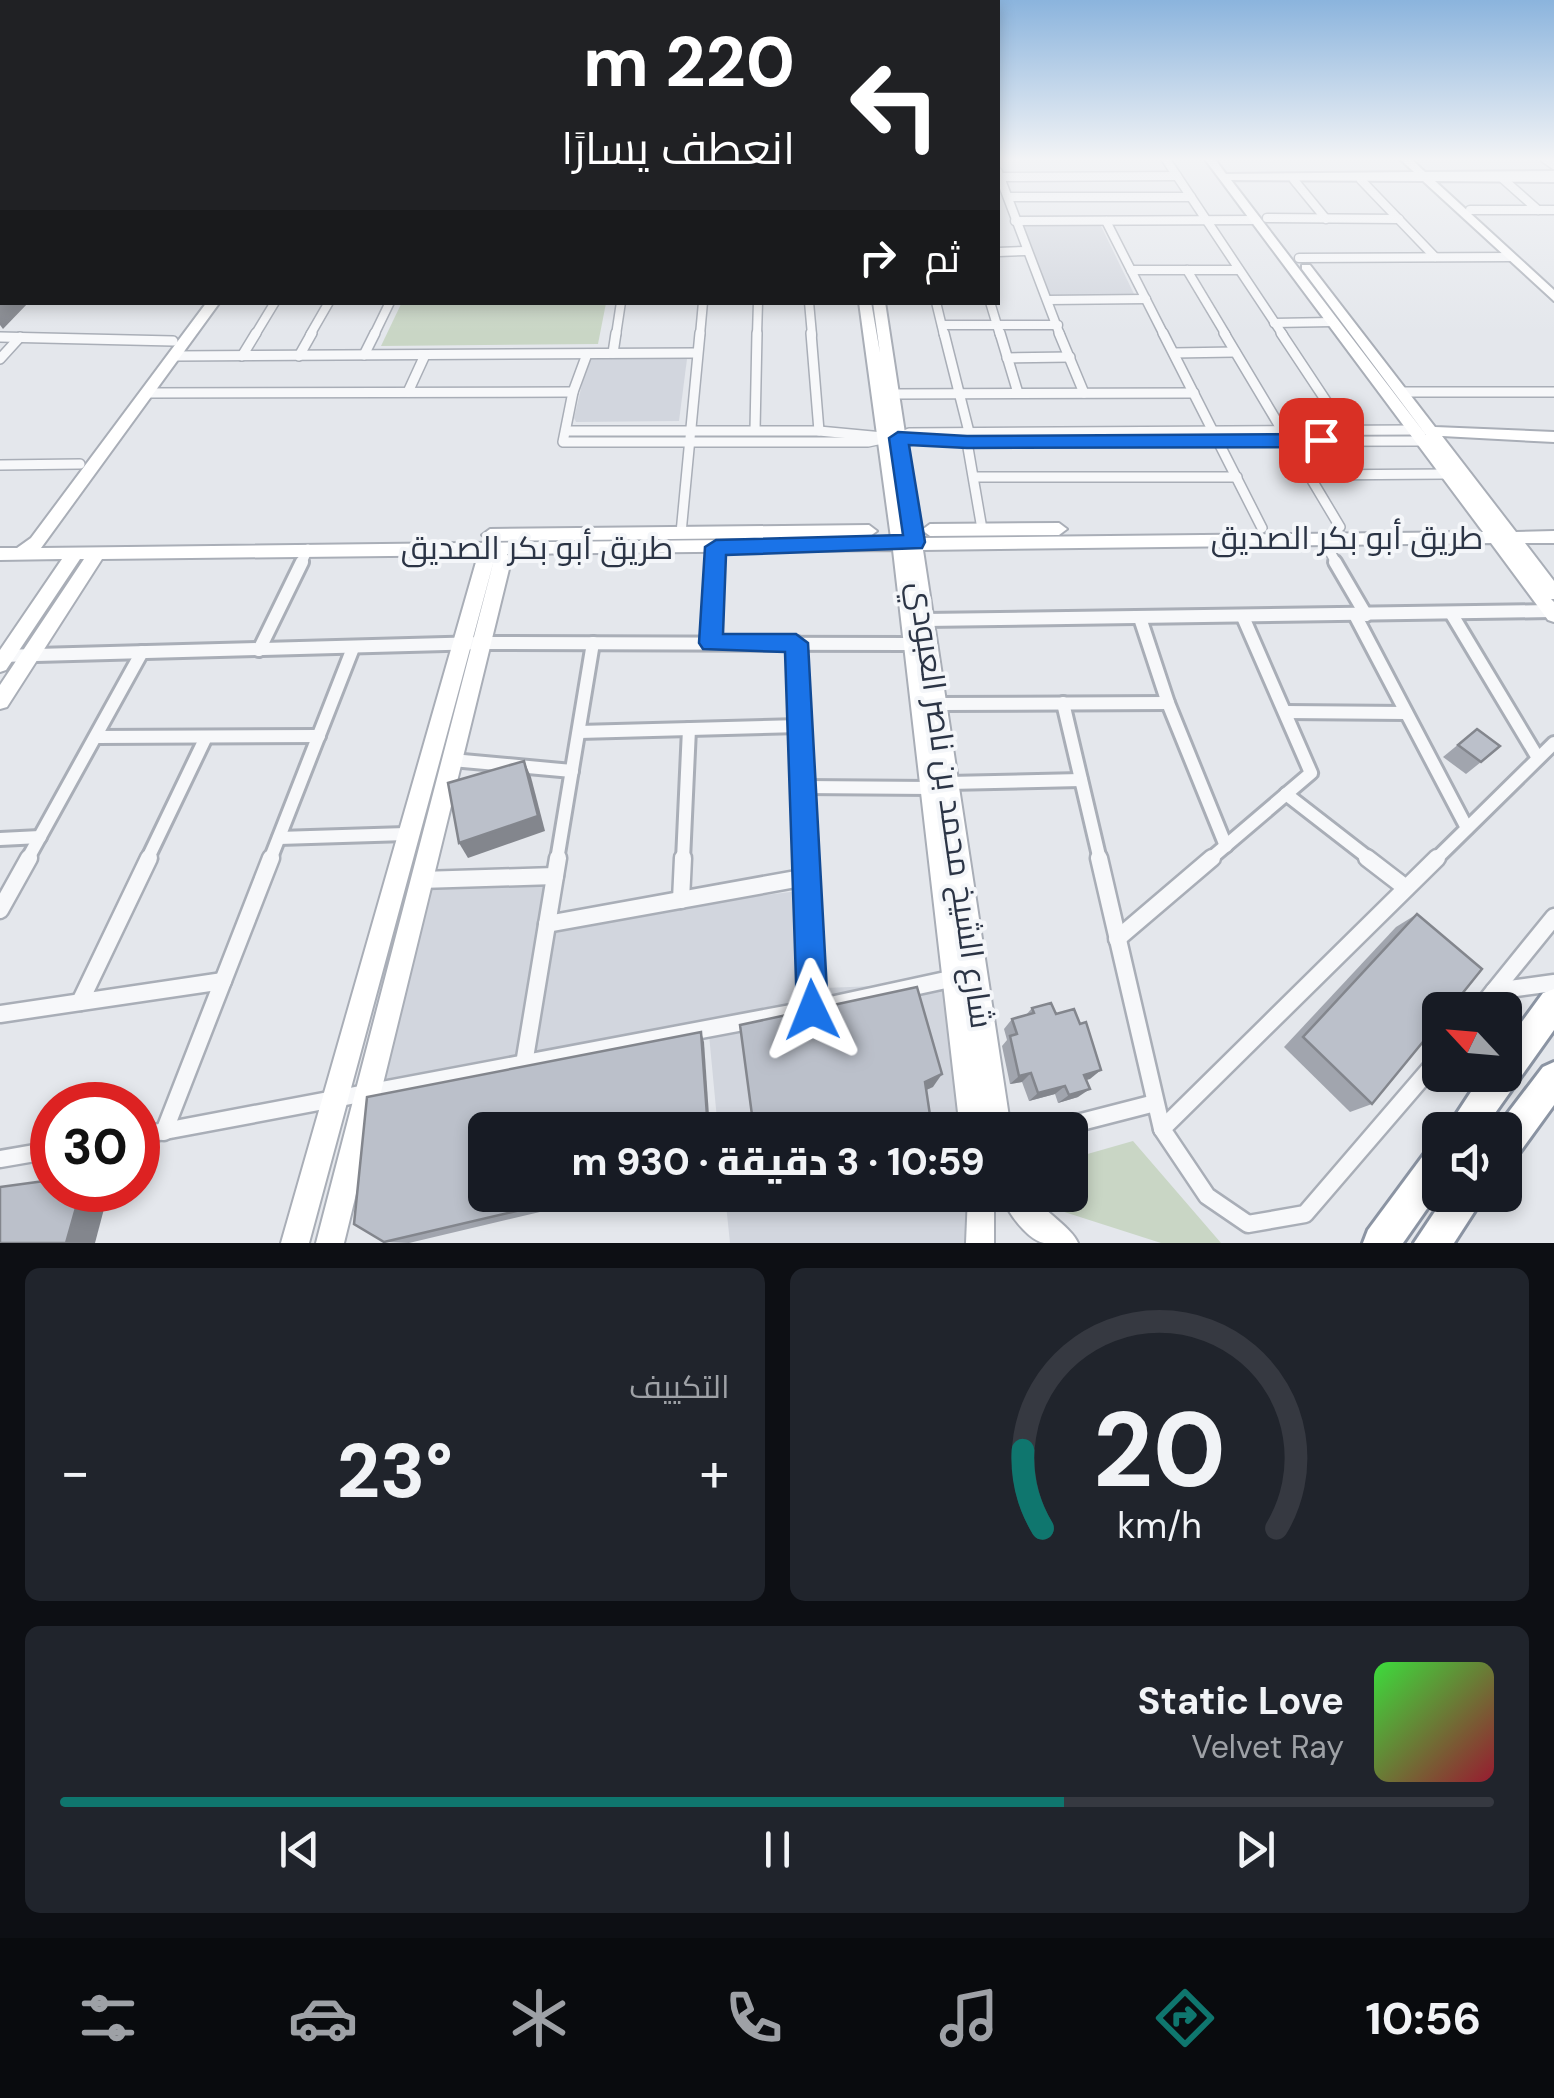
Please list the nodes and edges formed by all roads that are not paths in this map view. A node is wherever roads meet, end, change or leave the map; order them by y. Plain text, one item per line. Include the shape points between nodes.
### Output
1 (1013, 216) edge
2 (1203, 216) edge
3 (1260, 216) edge
4 (1396, 216) edge
5 (1469, 216) edge
6 (1477, 216) edge
7 (1326, 218) joint
8 (1262, 219) junction
9 (1399, 219) junction
10 (1206, 220) junction
11 (1015, 222) junction
12 (1106, 222) junction
13 (1025, 251) junction
14 (1000, 252) edge
15 (1435, 257) junction
16 (1511, 257) junction
17 (1298, 258) junction
18 (1131, 270) junction
19 (1187, 270) junction
20 (1240, 270) junction
21 (1554, 286) edge
22 (1554, 296) edge
23 (1146, 299) junction
24 (1048, 300) junction
25 (201, 305) edge
26 (211, 305) edge
27 (273, 305) edge
28 (327, 305) edge
29 (389, 305) edge
30 (621, 305) edge
31 (703, 305) edge
32 (758, 305) edge
33 (809, 305) edge
34 (866, 305) edge
35 (879, 305) edge
36 (937, 305) edge
37 (991, 305) edge
38 (1274, 322) junction
39 (1332, 322) junction
40 (997, 324) junction
41 (942, 325) junction
42 (1058, 325) junction
43 (0, 336) edge
44 (20, 337) junction
45 (174, 349) junction
46 (1235, 352) junction
47 (696, 353) junction
48 (1174, 353) junction
49 (587, 354) junction
50 (613, 354) junction
51 (364, 355) junction
52 (426, 355) junction
53 (242, 356) junction
54 (299, 356) junction
55 (1070, 357) junction
56 (1007, 358) junction
57 (0, 359) edge
58 (148, 392) junction
59 (408, 392) junction
60 (573, 392) junction
61 (1194, 392) junction
62 (1403, 392) junction
63 (1554, 392) edge
64 (959, 393) junction
65 (1018, 393) junction
66 (1084, 393) junction
67 (894, 394) junction
68 (690, 430) junction
69 (755, 430) junction
70 (567, 431) junction
71 (819, 431) junction
72 (1346, 431) junction
73 (1217, 436) junction
74 (1284, 436) junction
75 (1428, 436) junction
76 (968, 437) junction
77 (1554, 437) edge
78 (893, 438) junction
79 (688, 443) junction
80 (1554, 446) edge
81 (0, 464) edge
82 (80, 464) junction
83 (1448, 474) junction
84 (1308, 475) junction
85 (974, 477) junction
86 (1236, 477) junction
87 (1554, 525) edge
88 (1262, 528) junction
89 (1340, 528) junction
90 (982, 529) junction
91 (1499, 531) junction
92 (680, 533) junction
93 (906, 536) junction
94 (1554, 537) edge
95 (1322, 538) junction
96 (0, 542) edge
97 (27, 546) junction
98 (716, 547) junction
99 (494, 548) junction
100 (308, 549) junction
101 (97, 552) junction
102 (75, 553) junction
103 (0, 554) edge
104 (1554, 593) edge
105 (1553, 613) edge
106 (1450, 614) junction
107 (1360, 615) junction
108 (1243, 617) junction
109 (1140, 618) junction
110 (925, 620) junction
111 (593, 643) junction
112 (711, 643) junction
113 (796, 643) junction
114 (471, 644) junction
115 (912, 644) junction
116 (354, 648) junction
117 (259, 650) junction
118 (142, 652) junction
119 (30, 655) junction
120 (2, 659) edge
121 (0, 700) edge
122 (1063, 703) junction
123 (1168, 703) junction
124 (938, 704) junction
125 (1285, 712) junction
126 (1406, 713) junction
127 (800, 726) junction
128 (689, 729) junction
129 (579, 732) junction
130 (319, 736) junction
131 (96, 737) junction
132 (206, 737) junction
133 (1554, 743) edge
134 (1538, 758) junction
135 (452, 760) junction
136 (572, 771) junction
137 (1080, 780) junction
138 (940, 786) junction
139 (803, 787) junction
140 (1286, 794) junction
141 (1467, 828) junction
142 (406, 834) junction
143 (40, 838) junction
144 (279, 838) junction
145 (0, 839) edge
146 (1226, 846) junction
147 (555, 876) junction
148 (807, 877) junction
149 (420, 880) junction
150 (1406, 888) junction
151 (681, 900) junction
152 (0, 910) edge
153 (1554, 917) edge
154 (547, 924) junction
155 (1118, 939) junction
156 (955, 978) junction
157 (223, 982) junction
158 (1554, 982) edge
159 (1494, 991) joint
160 (80, 1002) junction
161 (1554, 1004) edge
162 (812, 1010) junction
163 (0, 1014) edge
164 (1522, 1048) edge
165 (524, 1064) junction
166 (1422, 1078) edge
167 (1554, 1078) edge
168 (366, 1094) junction
169 (335, 1101) junction
170 (1156, 1103) junction
171 (994, 1106) junction
172 (971, 1112) edge
173 (995, 1112) edge
174 (997, 1112) edge
175 (1088, 1120) edge
176 (1522, 1121) edge
177 (1162, 1129) junction
178 (164, 1132) junction
179 (160, 1133) edge
180 (30, 1154) edge
181 (0, 1159) edge
182 (1422, 1186) edge
183 (981, 1212) edge
184 (1028, 1212) edge
185 (1455, 1212) edge
186 (296, 1243) edge
187 (330, 1243) edge
188 (980, 1243) edge
189 (1064, 1243) edge
190 (1380, 1243) edge
191 (1432, 1243) edge

1 - 11 street
2 - 10 street
3 - 8 street
4 - 9 street
5 - 16 street
6 - 21 street
7 - 8 street
7 - 9 street
8 - 10 street
8 - 17 street
8 - 39 street
9 - 15 street
10 - 12 street
10 - 20 street
11 - 12 street
11 - 13 street
12 - 18 street
13 - 14 street
13 - 24 street
15 - 16 street
15 - 17 street
16 - 22 street
17 - 62 street
18 - 19 street
18 - 23 street
19 - 20 street
19 - 46 street
20 - 38 street
23 - 24 street
23 - 48 street
24 - 42 street
25 - 45 street
26 - 45 street
27 - 53 street
28 - 54 street
29 - 51 street
30 - 50 street
31 - 47 street
32 - 69 street
33 - 71 street
34 - 78 street, شارع الشيخ محمد بن ناصر العبودي
35 - 67 street, شارع الشيخ محمد بن ناصر العبودي
36 - 41 street
37 - 40 street
38 - 39 street
38 - 72 street
39 - 75 street
40 - 41 street
40 - 42 street
40 - 56 street
41 - 64 street
42 - 55 street
43 - 44 street
44 - 45 street
44 - 57 street
45 - 53 street
45 - 58 street
45 - 82 street
46 - 48 street
46 - 74 street
47 - 50 street
47 - 68 street
48 - 61 street
49 - 50 street
49 - 52 street
49 - 60 street
51 - 52 street
51 - 54 street
52 - 59 street
53 - 54 street
55 - 56 street
55 - 66 street
56 - 65 street
58 - 59 street
58 - 97 street
59 - 60 street
60 - 70 street
61 - 66 street
61 - 73 street
62 - 63 street
62 - 75 street
64 - 65 street
64 - 67 street
64 - 76 street
65 - 66 street
67 - 78 street, شارع الشيخ محمد بن ناصر العبودي
68 - 69 street
68 - 70 street
68 - 79 street
69 - 71 street
70 - 79 street via 563,442
71 - 78 street
72 - 74 street
72 - 75 street
73 - 74 street
73 - 76 street
73 - 86 street
74 - 75 street
74 - 84 street
75 - 77 street
75 - 80 street
75 - 83 street
75 - 91 street
76 - 78 street
76 - 85 street
78 - 79 street
78 - 93 street, شارع الشيخ محمد بن ناصر العبودي
79 - 92 street
81 - 82 street
82 - 97 street
83 - 84 street
83 - 91 street
84 - 89 street
85 - 86 street
85 - 90 street
86 - 88 street
87 - 91 street, طريق أبو بكر الصديق
88 - 89 street, طريق أبو بكر الصديق
88 - 90 street, طريق أبو بكر الصديق
89 - 91 street, طريق أبو بكر الصديق
90 - 93 street, طريق أبو بكر الصديق
91 - 94 street, طريق أبو بكر الصديق
91 - 95 street, طريق أبو بكر الصديق
91 - 104 street
91 - 105 street
92 - 93 street, طريق أبو بكر الصديق
92 - 97 street, طريق أبو بكر الصديق
93 - 95 street, طريق أبو بكر الصديق
93 - 98 street, طريق أبو بكر الصديق
93 - 110 street, شارع الشيخ محمد بن ناصر العبودي
93 - 115 street, شارع الشيخ محمد بن ناصر العبودي
95 - 107 street
96 - 97 street, طريق أبو بكر الصديق
97 - 102 street, طريق أبو بكر الصديق
97 - 103 street, طريق أبو بكر الصديق
98 - 99 street, طريق أبو بكر الصديق
98 - 112 street
99 - 100 street, طريق أبو بكر الصديق
99 - 114 street via 503,561
100 - 101 street, طريق أبو بكر الصديق
100 - 117 street
101 - 102 street, طريق أبو بكر الصديق
101 - 119 street
102 - 120 street
105 - 106 street
106 - 107 street
106 - 134 street
107 - 108 street
107 - 126 street
108 - 109 street
108 - 125 street
109 - 110 street
109 - 123 street
110 - 124 street, شارع الشيخ محمد بن ناصر العبودي
111 - 112 street
111 - 114 street
111 - 129 street
112 - 113 street
113 - 115 street
113 - 127 street
114 - 116 street
114 - 135 street
114 - 142 street
115 - 138 street, شارع الشيخ محمد بن ناصر العبودي
116 - 117 street
116 - 130 street
117 - 118 street
118 - 119 street
118 - 131 street
119 - 120 street
119 - 121 street
122 - 123 street
122 - 124 street
122 - 137 street
123 - 146 street
124 - 138 street, شارع الشيخ محمد بن ناصر العبودي
125 - 126 street
125 - 140 street via 1311,773
126 - 141 street
127 - 128 street
127 - 139 street
128 - 129 street
128 - 151 street
129 - 136 street
130 - 132 street
130 - 144 street
131 - 132 street
131 - 143 street
132 - 160 street
133 - 134 street
134 - 141 street
135 - 136 street
135 - 149 street
136 - 147 street
137 - 138 street
137 - 155 street
138 - 139 street
138 - 156 street, شارع الشيخ محمد بن ناصر العبودي
138 - 171 street, شارع الشيخ محمد بن ناصر العبودي
139 - 148 street
140 - 146 street
140 - 150 street
141 - 150 street
142 - 144 street
142 - 169 street
143 - 145 street
143 - 152 street
144 - 157 street
146 - 155 street
147 - 149 street
147 - 154 street
148 - 151 street
148 - 162 street
149 - 168 street
150 - 177 street
151 - 154 street
153 - 159 street
154 - 165 street
155 - 170 street
156 - 162 street
156 - 172 street, شارع الشيخ محمد بن ناصر العبودي
157 - 160 street
157 - 178 street
158 - 159 street
160 - 163 street
161 - 164 highway
162 - 165 street
165 - 168 street
166 - 177 street via 1305,1214 1248,1224 1207,1196
167 - 176 highway
168 - 169 street
168 - 187 street
169 - 178 street
169 - 186 street
170 - 175 street
170 - 177 street
171 - 173 street, شارع الشيخ محمد بن ناصر العبودي
171 - 174 street
178 - 179 street
180 - 181 street
182 - 190 highway
183 - 188 street
184 - 189 street
185 - 191 highway

